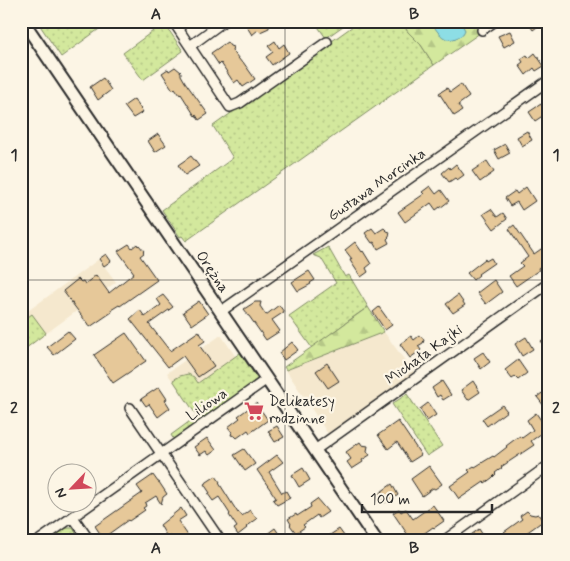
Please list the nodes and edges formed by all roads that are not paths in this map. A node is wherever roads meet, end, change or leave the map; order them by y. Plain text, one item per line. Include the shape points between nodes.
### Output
1 (23, 21) edge
2 (172, 21) edge
3 (224, 21) edge
4 (495, 21) edge
5 (482, 30) dead end
6 (326, 42) dead end
7 (190, 46) junction
8 (549, 80) edge
9 (549, 283) edge
10 (220, 312) junction
11 (267, 379) junction
12 (130, 408) dead end
13 (315, 450) junction
14 (162, 454) junction
15 (549, 465) edge
16 (73, 517) junction
17 (40, 540) edge
18 (89, 540) edge
19 (220, 540) edge
20 (376, 540) edge
21 (445, 540) edge

1 - 10 street, Orężna
2 - 7 street
3 - 7 street
4 - 5 street
6 - 7 street via 230,107
8 - 10 street, Gustawa Morcinka
9 - 13 street, Michała Kajki
10 - 11 street, Orężna
11 - 13 street, Orężna
11 - 14 street, Liliowa
12 - 14 street
13 - 20 street, Orężna
14 - 16 street, Liliowa
14 - 19 street
15 - 21 street
16 - 17 street, Liliowa
16 - 18 street

